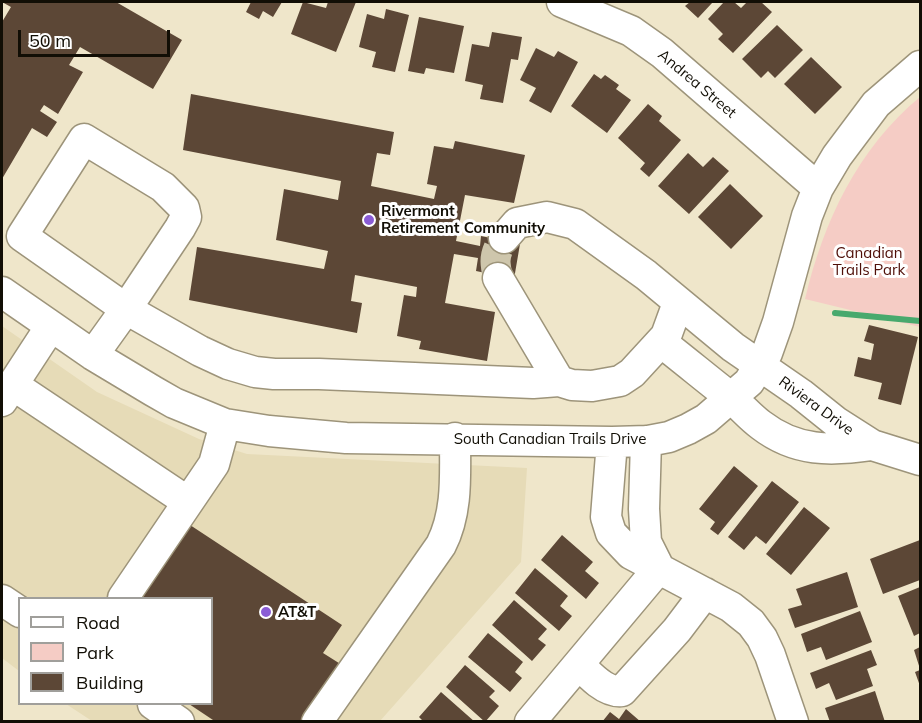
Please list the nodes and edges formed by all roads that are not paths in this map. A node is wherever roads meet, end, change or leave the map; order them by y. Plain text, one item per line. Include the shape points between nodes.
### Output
1 (562, 2) edge
2 (921, 66) edge
3 (818, 188) junction
4 (504, 238) tunnel mouth
5 (498, 278) tunnel mouth
6 (2, 292) edge
7 (678, 303) junction
8 (126, 309) junction
9 (51, 326) junction
10 (661, 342) junction
11 (93, 354) junction
12 (761, 366) junction
13 (559, 381) junction
14 (7, 393) edge
15 (732, 398) junction
16 (225, 424) junction
17 (455, 438) junction
18 (646, 441) junction
19 (612, 442) junction
20 (872, 445) junction
21 (921, 460) edge
22 (188, 502) junction
23 (659, 568) junction
24 (705, 593) junction
25 (124, 597) edge
26 (2, 600) edge
27 (18, 611) edge
28 (579, 664) junction
29 (154, 705) edge
30 (179, 722) edge
31 (317, 722) edge
32 (530, 722) edge
33 (793, 722) edge

1 - 3 street, Andrea Street via 631,31 662,53
2 - 3 street, South Canadian Trails Drive via 876,104
3 - 12 street, South Canadian Trails Drive via 782,312
4 - 7 street, Riviera Drive via 517,223 547,218 575,224
5 - 13 street
6 - 9 street, South Canadian Trails Drive
7 - 10 street
7 - 12 street, Riviera Drive
8 - 8 street via 180,228 186,217 184,208 163,187 84,139 22,236
8 - 11 street
8 - 13 street via 200,351 255,372
9 - 11 street, South Canadian Trails Drive
9 - 14 street
10 - 13 street via 620,381 592,386
10 - 15 street, Riviera Drive
11 - 16 street, South Canadian Trails Drive via 174,403
12 - 15 street, South Canadian Trails Drive
12 - 20 street, Riviera Drive
14 - 22 street
15 - 18 street, South Canadian Trails Drive via 688,429
15 - 20 street, Riviera Drive via 761,426 785,440 837,450
16 - 17 street, South Canadian Trails Drive via 346,438
16 - 22 street via 214,464
17 - 19 street, South Canadian Trails Drive
17 - 31 street via 455,488 448,532
18 - 19 street, South Canadian Trails Drive
18 - 23 street via 646,542
19 - 23 street via 606,518 611,532 631,554
20 - 21 street, Riviera Drive
22 - 25 street
23 - 24 street
23 - 28 street
24 - 28 street via 622,691 608,688
24 - 33 street via 731,607 762,638
26 - 27 street
28 - 32 street
29 - 30 street

